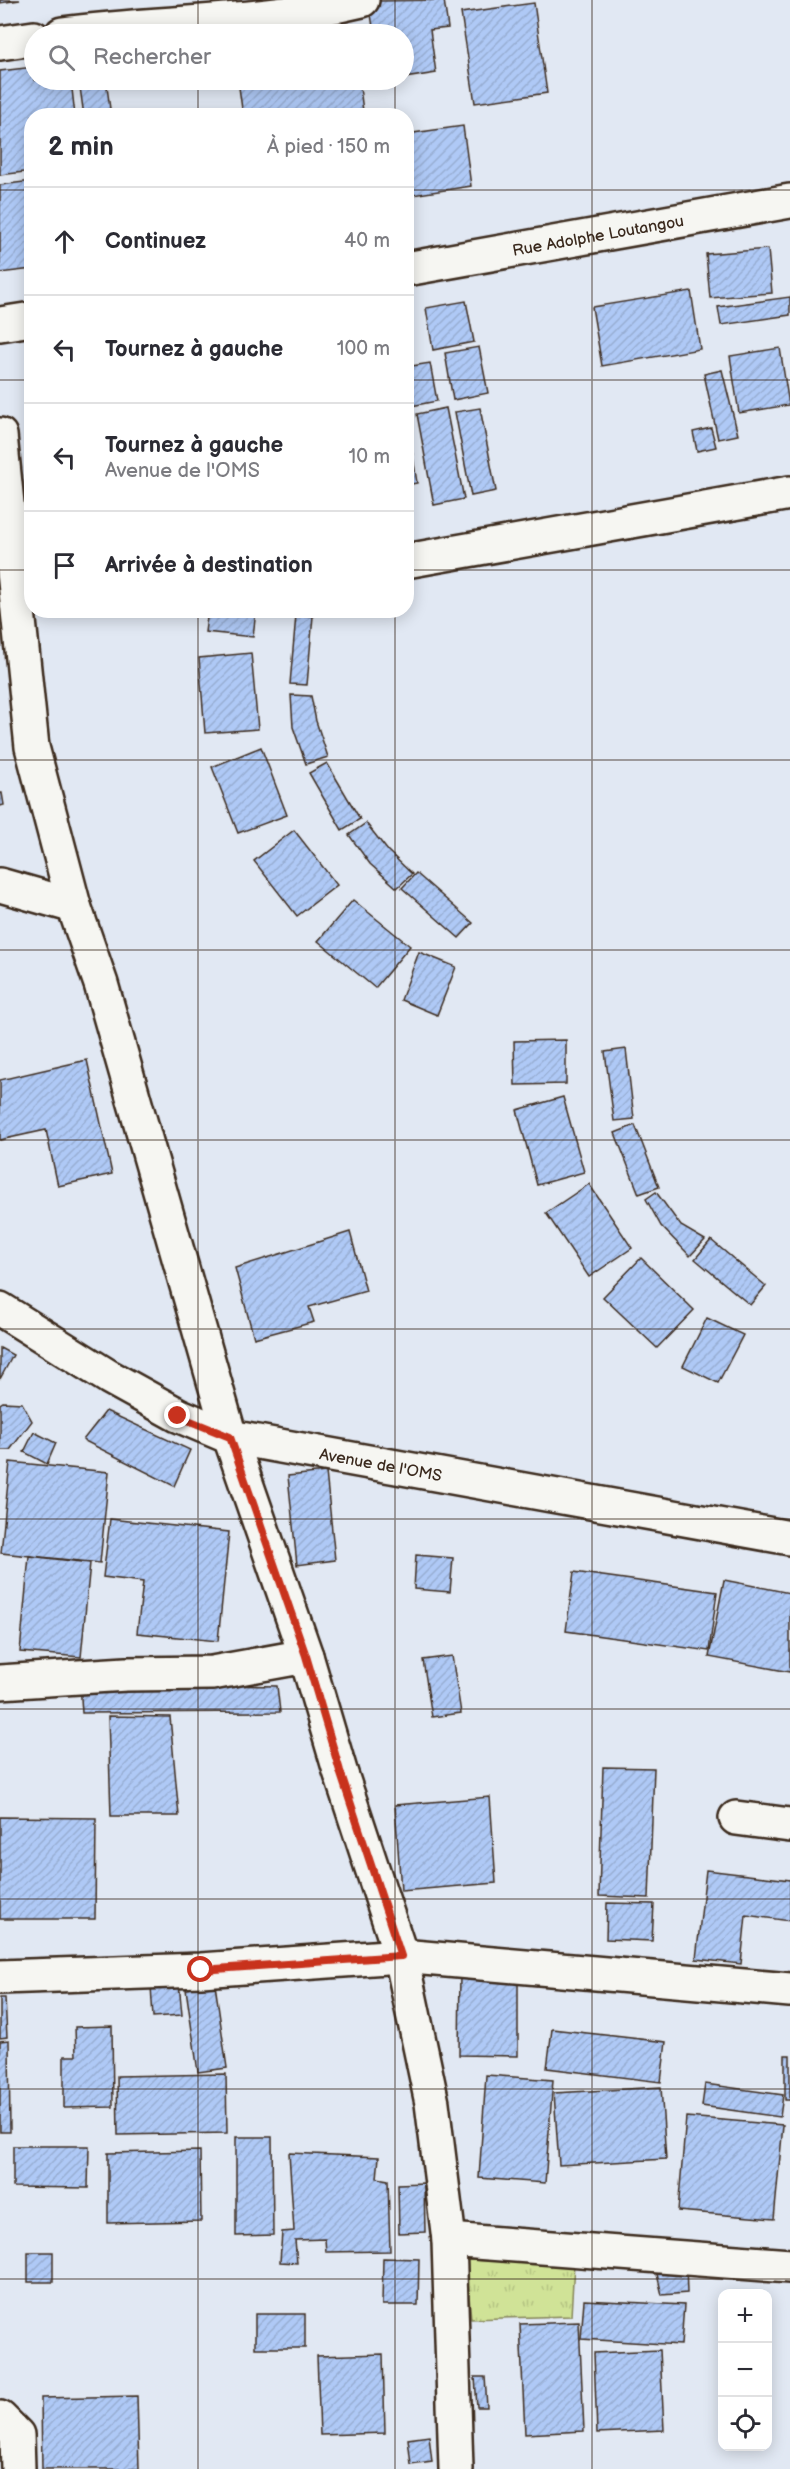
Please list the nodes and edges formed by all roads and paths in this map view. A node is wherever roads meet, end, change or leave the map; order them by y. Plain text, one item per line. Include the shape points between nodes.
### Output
1 (362, 0) edge
2 (148, 24) edge
3 (24, 39) edge
4 (0, 43) edge
5 (790, 201) edge
6 (414, 268) edge
7 (24, 320) edge
8 (0, 324) edge
9 (0, 435) edge
10 (790, 493) edge
11 (19, 511) edge
12 (414, 560) edge
13 (24, 602) edge
14 (25, 618) edge
15 (0, 885) edge
16 (74, 906) junction
17 (0, 1309) edge
18 (230, 1437) junction
19 (790, 1538) edge
20 (306, 1656) junction
21 (0, 1682) edge
22 (736, 1818) dead end
23 (790, 1825) edge
24 (401, 1956) junction
25 (0, 1977) edge
26 (790, 1990) edge
27 (449, 2240) junction
28 (790, 2266) edge
29 (0, 2418) edge
30 (18, 2469) edge
31 (456, 2469) edge

1 - 2 street via 274,15
3 - 4 street
5 - 6 street, Rue Adolphe Loutangou
7 - 8 street
9 - 11 street
10 - 12 street
11 - 13 street
14 - 16 street via 32,747
15 - 16 street
16 - 18 street via 101,984
17 - 18 street, Avenue de l'OMS via 178,1416
18 - 19 street, Avenue de l'OMS
18 - 20 street
20 - 21 street via 212,1673
20 - 24 street
22 - 23 street
24 - 25 street via 201,1970
24 - 26 street
24 - 27 street via 432,2103
27 - 28 street
27 - 31 street
29 - 30 street via 17,2434

